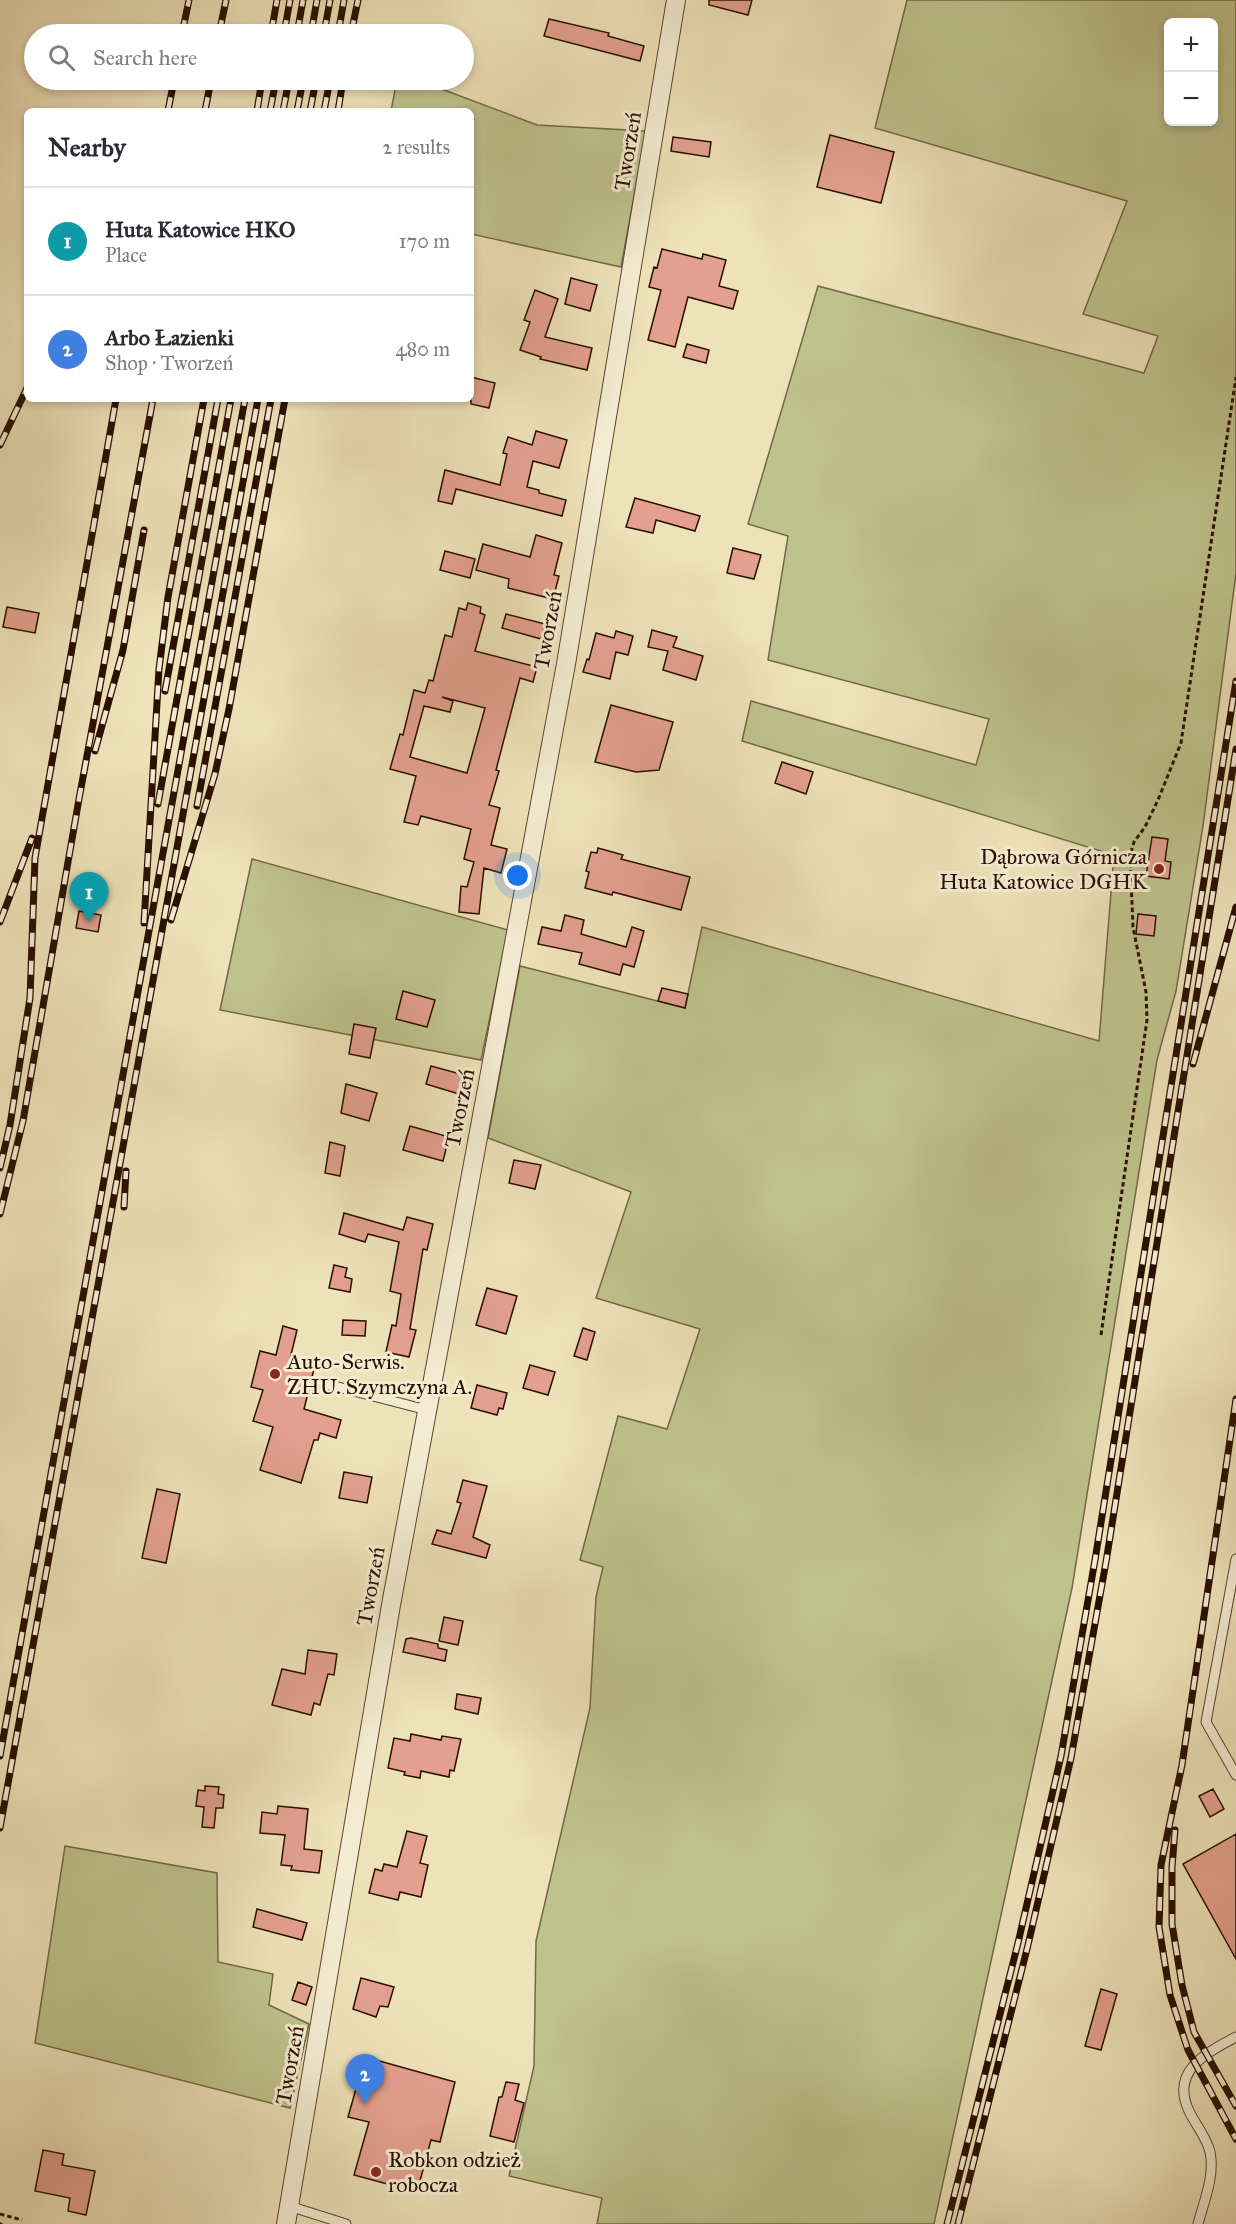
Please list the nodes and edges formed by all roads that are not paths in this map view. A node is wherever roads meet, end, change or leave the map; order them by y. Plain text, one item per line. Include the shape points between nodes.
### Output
1 (676, 0) edge
2 (322, 1383) dead end
3 (427, 1410) junction
4 (1236, 1559) edge
5 (1236, 1775) edge
6 (1236, 2037) edge
7 (288, 2215) edge
8 (346, 2224) edge
9 (1198, 2224) edge

1 - 3 street, Tworzeń via 566,663
2 - 3 lane
3 - 7 street, Tworzeń
4 - 5 lane via 1206,1722
6 - 9 lane via 1195,2062 1184,2083 1188,2109 1210,2151 1212,2173
7 - 8 lane

